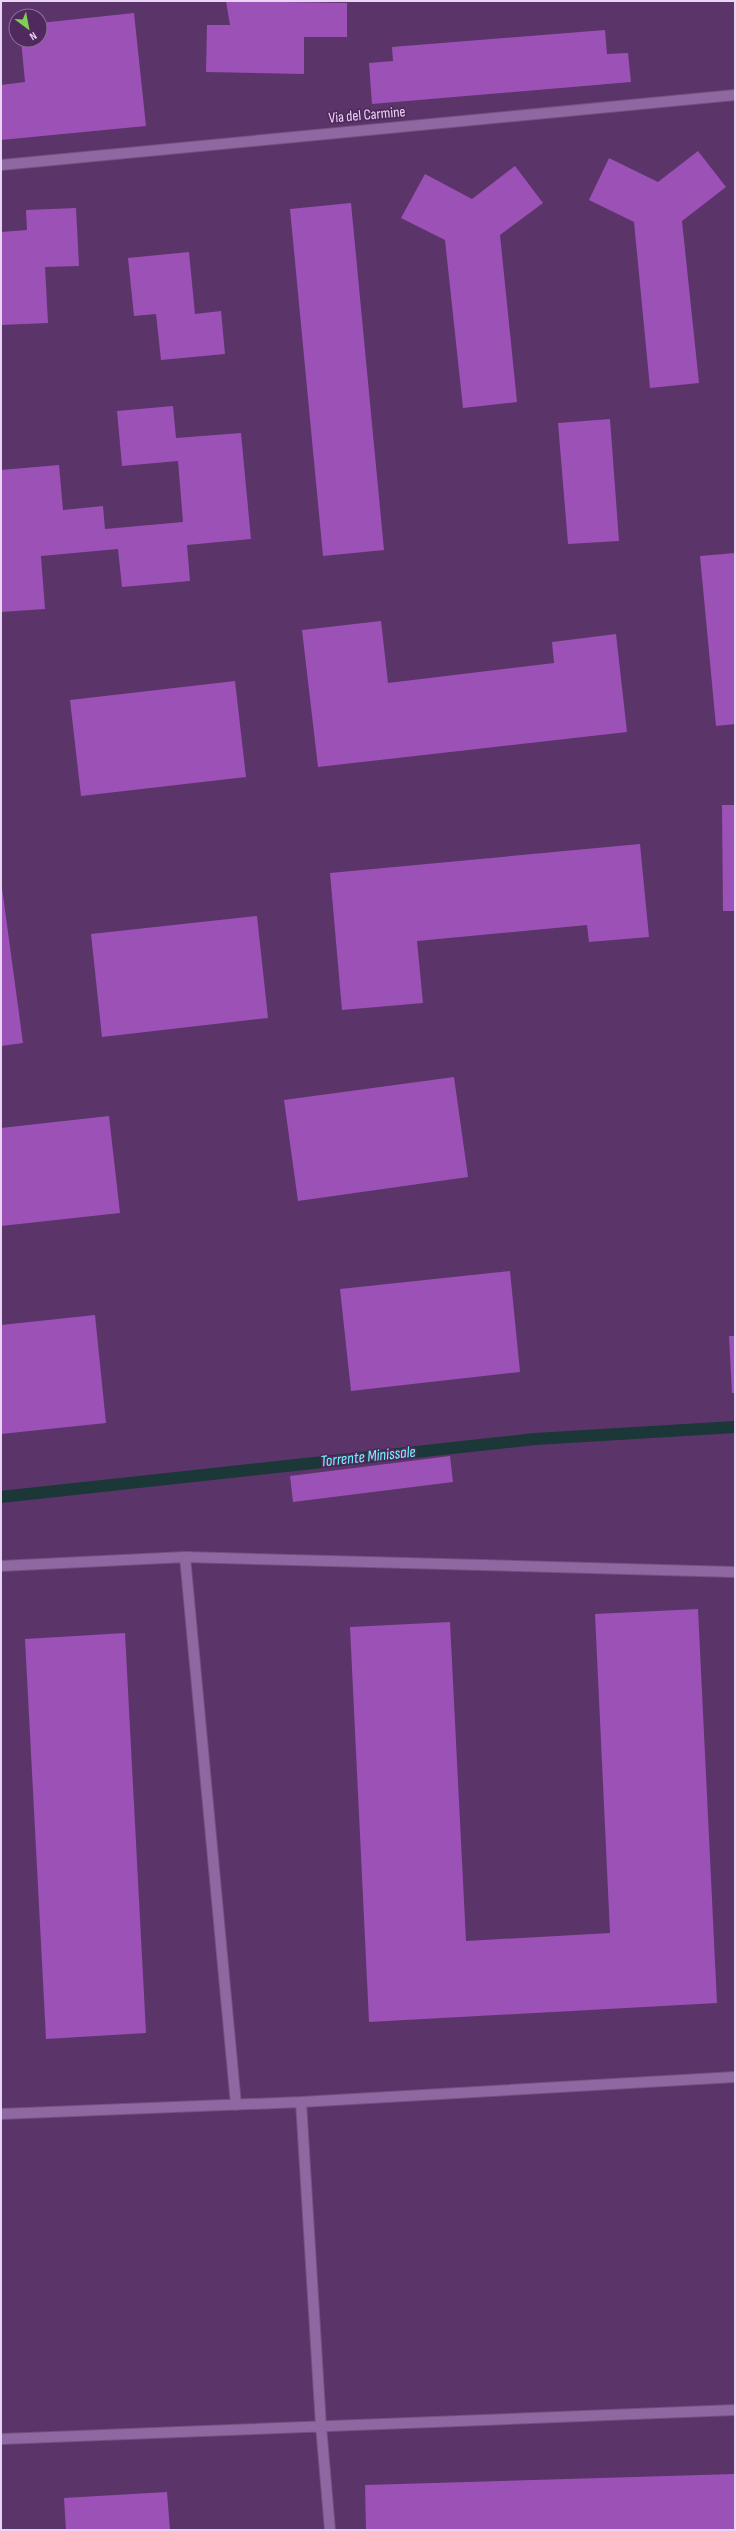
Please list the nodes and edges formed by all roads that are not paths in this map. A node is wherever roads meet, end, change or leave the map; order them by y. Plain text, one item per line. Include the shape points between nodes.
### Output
1 (735, 96) edge
2 (1, 165) edge
3 (185, 1557) junction
4 (1, 1566) edge
5 (735, 1572) edge
6 (735, 2077) edge
7 (301, 2102) junction
8 (236, 2105) junction
9 (1, 2114) edge
10 (735, 2410) edge
11 (321, 2426) junction
12 (1, 2439) edge
13 (330, 2530) edge

1 - 2 street, Via del Carmine
3 - 4 street
3 - 5 street
3 - 8 street
6 - 7 street
7 - 8 street
7 - 11 street
8 - 9 street
10 - 11 street
11 - 12 street
11 - 13 street

